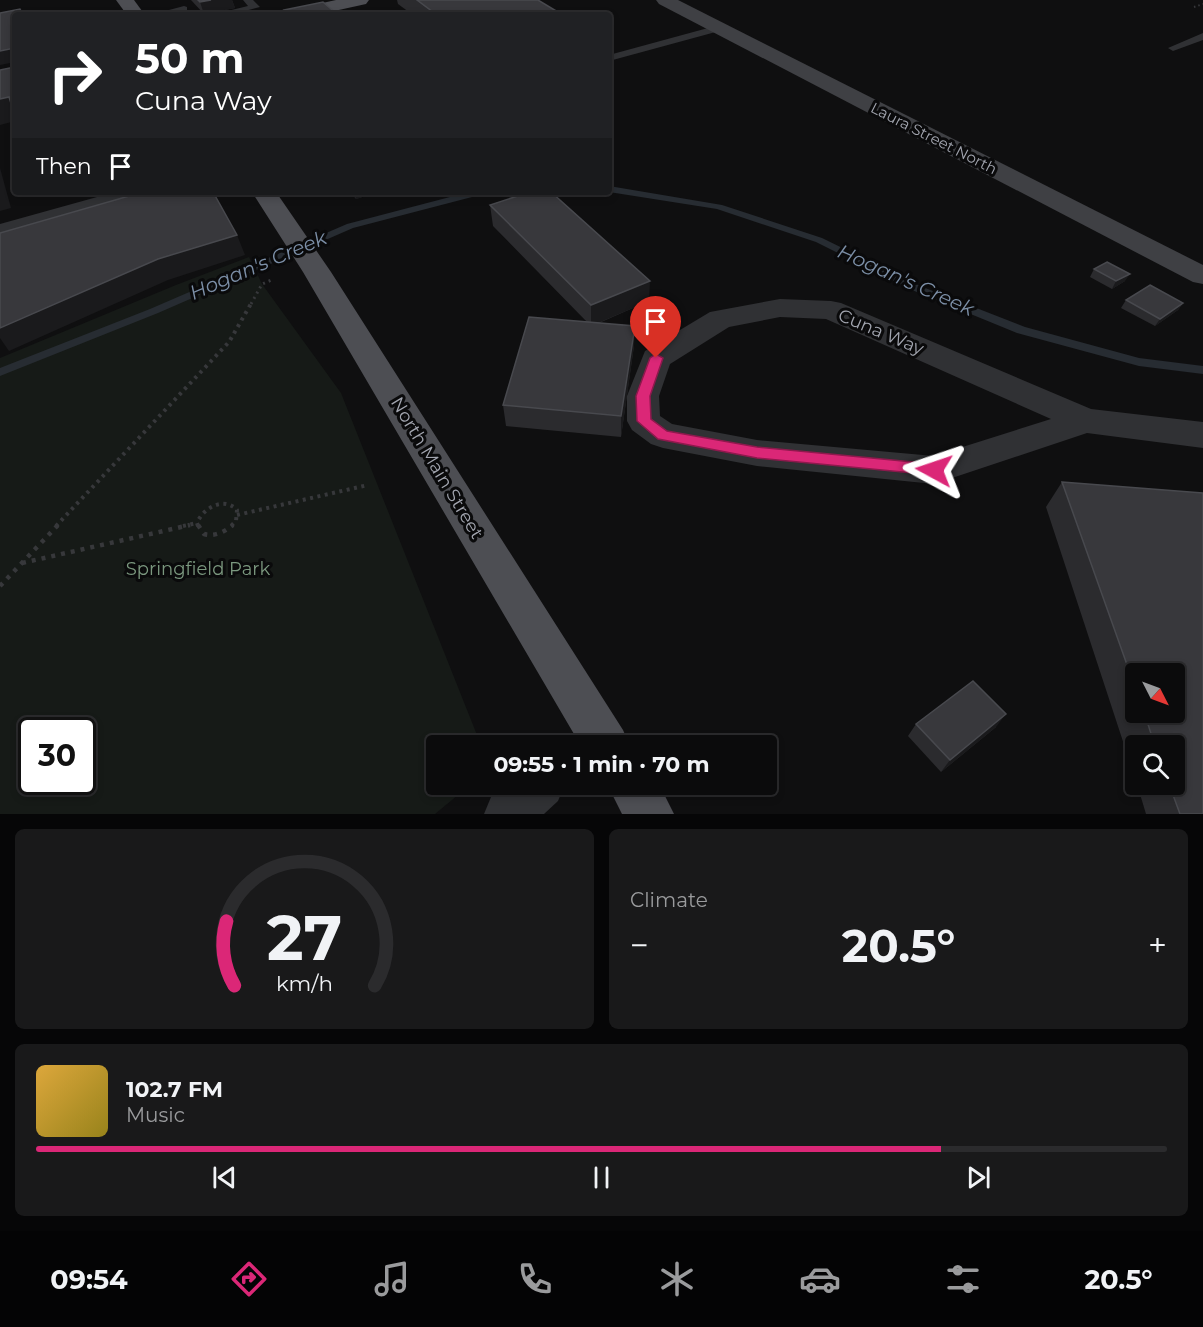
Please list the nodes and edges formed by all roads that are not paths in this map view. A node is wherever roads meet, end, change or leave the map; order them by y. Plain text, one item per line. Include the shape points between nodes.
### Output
1 (177, 0) edge
2 (360, 0) edge
3 (664, 0) edge
4 (251, 3) edge
5 (187, 12) edge
6 (225, 12) edge
7 (306, 12) edge
8 (719, 28) junction
9 (1199, 40) edge
10 (1173, 48) dead end
11 (612, 57) edge
12 (131, 195) edge
13 (266, 195) edge
14 (0, 232) edge
15 (1203, 276) edge
16 (1086, 420) junction
17 (1203, 435) edge
18 (592, 735) edge
19 (529, 795) edge
20 (638, 795) edge
21 (508, 814) edge
22 (650, 814) edge

1 - 5 lane
2 - 7 main road
3 - 8 street, Laura Street North
4 - 6 lane
8 - 11 lane
8 - 15 street, Laura Street North
9 - 10 lane
12 - 14 street
13 - 18 main road, North Main Street via 317,272
16 - 16 street, Cuna Way via 934,470 757,453 663,435 644,421 643,396 656,358 720,319 780,308 831,310
16 - 17 street, Cuna Way
19 - 21 street
20 - 22 main road

